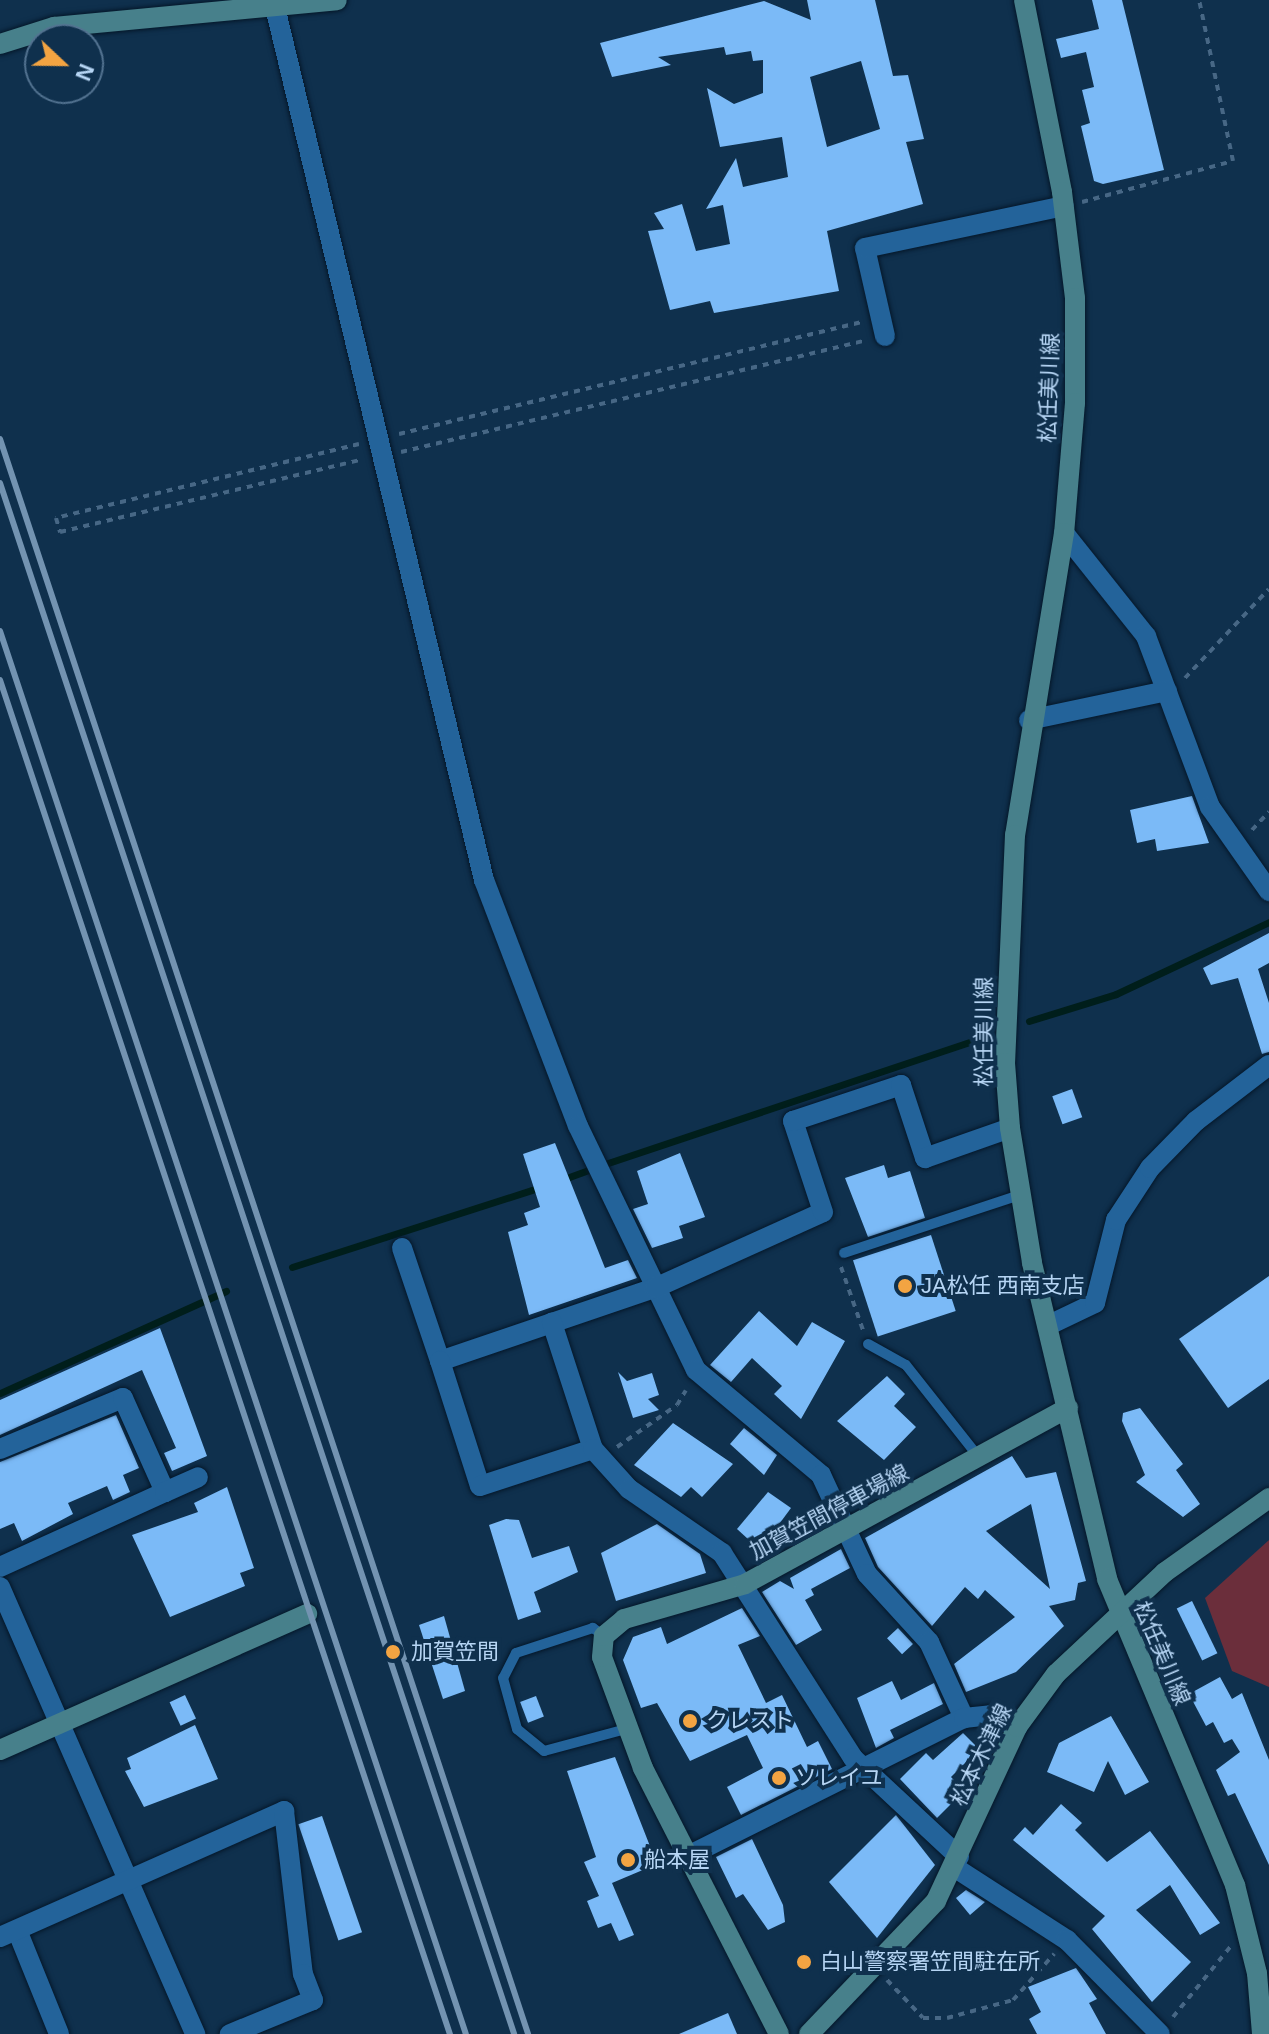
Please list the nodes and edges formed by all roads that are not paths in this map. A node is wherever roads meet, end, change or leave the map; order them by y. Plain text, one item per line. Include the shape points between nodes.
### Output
1 (337, 0) edge
2 (1024, 0) edge
3 (275, 7) junction
4 (0, 44) edge
5 (1064, 206) junction
6 (882, 326) road end
7 (1064, 533) junction
8 (1167, 691) junction
9 (1029, 720) junction
10 (1269, 891) edge
11 (1269, 1065) edge
12 (1010, 1128) junction
13 (1019, 1195) junction
14 (402, 1248) dead end
15 (844, 1253) road end
16 (655, 1288) junction
17 (552, 1323) junction
18 (1049, 1325) junction
19 (868, 1344) road end
20 (440, 1361) junction
21 (1068, 1408) junction
22 (0, 1449) edge
23 (974, 1451) dead end
24 (596, 1454) junction
25 (198, 1477) dead end
26 (165, 1492) junction
27 (1269, 1498) edge
28 (848, 1529) junction
29 (0, 1567) edge
30 (745, 1584) junction
31 (0, 1587) edge
32 (307, 1614) dead end
33 (1118, 1615) junction
34 (604, 1636) junction
35 (964, 1718) junction
36 (62, 1722) junction
37 (1017, 1727) junction
38 (626, 1729) junction
39 (0, 1750) edge
40 (862, 1768) junction
41 (690, 1855) junction
42 (957, 1862) junction
43 (128, 1880) junction
44 (8, 1933) edge
45 (1263, 1970) edge
46 (1155, 2030) edge
47 (59, 2034) edge
48 (195, 2034) edge
49 (230, 2034) edge
50 (779, 2034) edge
51 (809, 2034) edge
52 (1262, 2034) edge

1 - 3 main road
2 - 5 main road, 松任美川線
3 - 4 main road via 54,27
3 - 16 street via 484,880 578,1126
5 - 6 street via 865,248
5 - 7 main road, 松任美川線 via 1075,388
7 - 8 street via 1146,636
7 - 9 main road, 松任美川線
8 - 9 street
8 - 10 street via 1210,807
9 - 12 main road, 松任美川線 via 1009,933
11 - 18 street via 1196,1121 1150,1168 1116,1220 1095,1303
12 - 13 main road, 松任美川線
12 - 16 street via 925,1158 901,1085 793,1121 823,1212
13 - 15 lane
13 - 18 main road, 松任美川線
14 - 20 street
16 - 17 street
16 - 28 street via 696,1370 741,1414 810,1463
17 - 20 street
17 - 24 street
18 - 21 main road, 松任美川線
19 - 23 lane via 906,1365
20 - 24 street via 480,1486
21 - 28 main road, 加賀笠間停車場線
21 - 33 main road, 松任美川線
22 - 26 street via 123,1398
24 - 30 street via 722,1553
25 - 26 street
26 - 29 street
27 - 33 main road, 松本木津線
28 - 30 main road, 加賀笠間停車場線
28 - 35 street via 867,1574 929,1642
30 - 34 main road, 加賀笠間停車場線 via 624,1619
30 - 40 street
31 - 36 street
32 - 36 main road
33 - 37 main road, 松本木津線 via 1056,1674
33 - 45 main road, 松任美川線
34 - 38 main road via 602,1657
34 - 38 lane via 593,1628 516,1653 503,1678 517,1729 544,1751
35 - 37 street via 991,1715
35 - 40 street
36 - 39 main road
36 - 43 street
37 - 42 main road, 松本木津線
38 - 41 main road
40 - 41 street
40 - 42 street
41 - 50 main road
42 - 46 street via 1067,1940
42 - 51 main road, 松本木津線 via 936,1901
43 - 44 street
43 - 48 street
43 - 49 street via 284,1811 303,1974 313,2000
44 - 47 street
45 - 52 main road, 松任美川線

